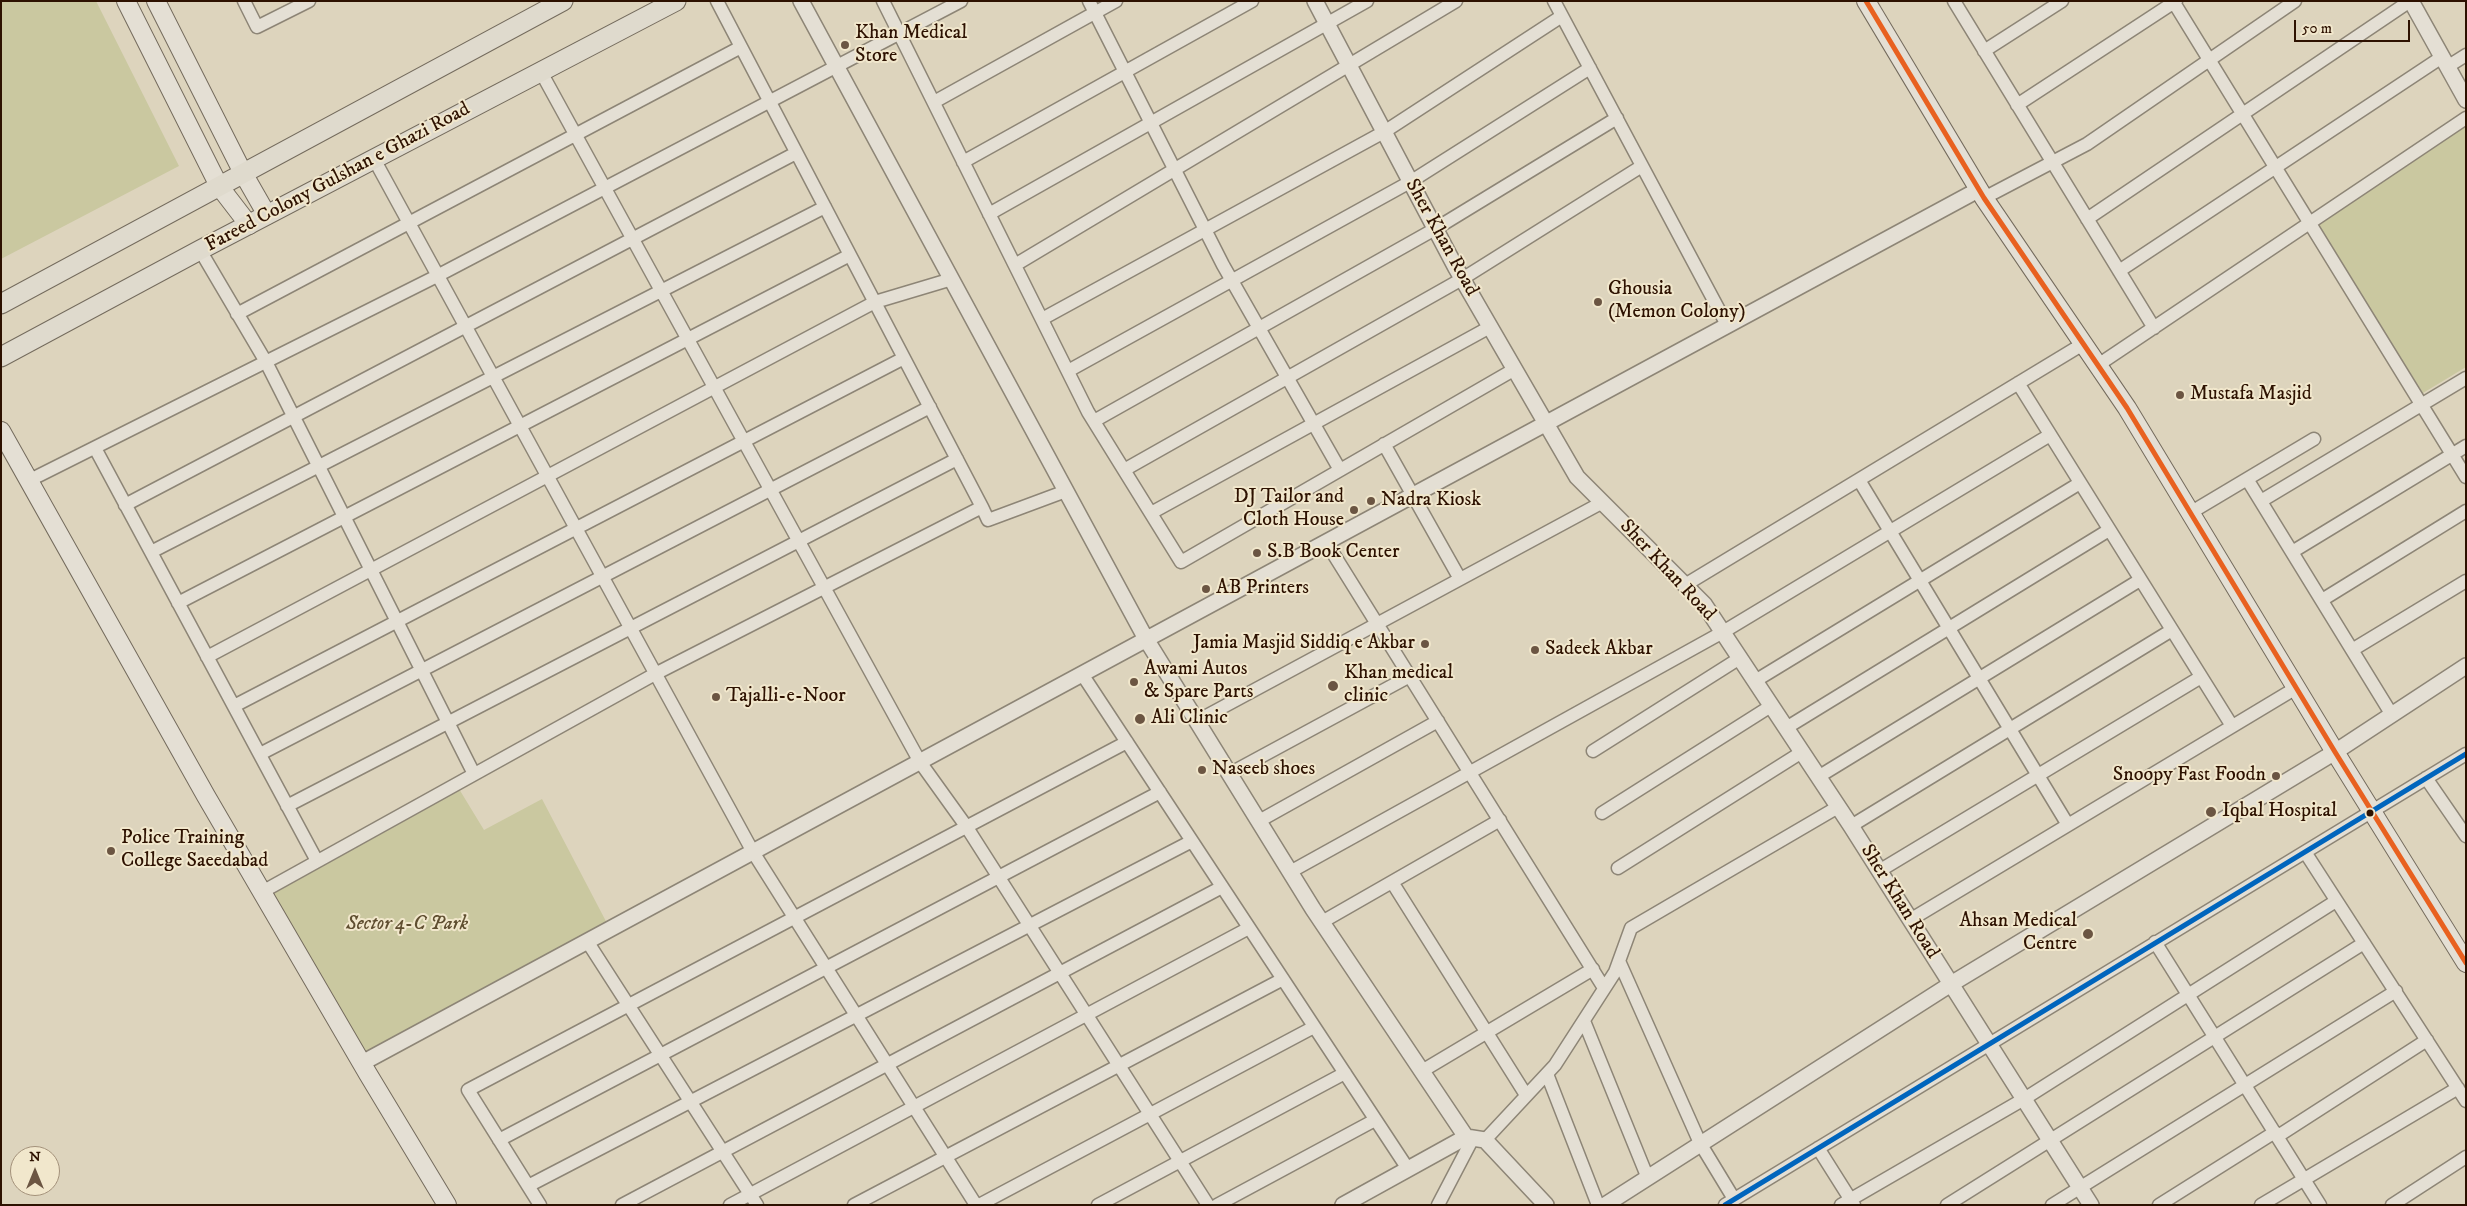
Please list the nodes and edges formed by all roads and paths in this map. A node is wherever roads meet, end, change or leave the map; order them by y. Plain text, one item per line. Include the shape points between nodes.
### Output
1 (126, 1) edge
2 (156, 1) edge
3 (244, 1) edge
4 (309, 1) edge
5 (563, 1) edge
6 (676, 1) edge
7 (717, 1) edge
8 (801, 1) edge
9 (883, 1) edge
10 (962, 1) edge
11 (1116, 1) edge
12 (1252, 1) edge
13 (1314, 1) edge
14 (1367, 1) edge
15 (1456, 1) edge
16 (1554, 1) edge
17 (1866, 1) edge
18 (2062, 1) edge
19 (2295, 1) edge
20 (2411, 1) edge
21 (1955, 2) edge
22 (2174, 2) edge
23 (1092, 7) edge
24 (1562, 16) junction
25 (1327, 24) junction
26 (899, 33) junction
27 (741, 47) junction
28 (1984, 51) junction
29 (2466, 55) edge
30 (2210, 60) junction
31 (2445, 62) junction
32 (836, 66) junction
33 (1349, 66) junction
34 (1590, 68) junction
35 (541, 72) junction
36 (1125, 72) junction
37 (2466, 100) edge
38 (769, 101) junction
39 (934, 102) junction
40 (2017, 105) junction
41 (2243, 114) junction
42 (1616, 118) junction
43 (2466, 118) edge
44 (1151, 123) junction
45 (1384, 132) junction
46 (575, 135) junction
47 (796, 153) junction
48 (374, 159) junction
49 (963, 162) junction
50 (2052, 162) junction
51 (1642, 166) junction
52 (2276, 167) junction
53 (1174, 170) junction
54 (243, 173) junction
55 (1410, 182) junction
56 (219, 186) junction
57 (604, 188) junction
58 (1981, 194) junction
59 (824, 207) junction
60 (989, 214) junction
61 (267, 215) junction
62 (2087, 219) junction
63 (2310, 222) junction
64 (408, 223) junction
65 (248, 225) junction
66 (1435, 229) junction
67 (1205, 230) junction
68 (632, 239) junction
69 (200, 250) junction
70 (850, 255) junction
71 (1015, 265) junction
72 (2119, 271) junction
73 (437, 276) junction
74 (952, 279) junction
75 (1462, 279) junction
76 (1232, 281) junction
77 (661, 290) junction
78 (875, 302) junction
79 (1, 304) edge
80 (237, 314) junction
81 (1042, 319) junction
82 (1727, 325) junction
83 (465, 327) junction
84 (1490, 327) junction
85 (1259, 328) junction
86 (2154, 328) junction
87 (688, 339) junction
88 (2083, 344) junction
89 (1, 357) edge
90 (904, 358) junction
91 (266, 362) junction
92 (2098, 365) junction
93 (1515, 369) junction
94 (1068, 371) junction
95 (493, 377) junction
96 (1287, 378) junction
97 (2466, 378) edge
98 (2018, 383) junction
99 (714, 388) junction
100 (2421, 404) junction
101 (930, 407) junction
102 (293, 417) junction
103 (1094, 421) junction
104 (1546, 423) junction
105 (1314, 424) junction
106 (520, 426) junction
107 (1, 431) edge
108 (2050, 435) junction
109 (2314, 439) dead end
110 (744, 441) junction
111 (1384, 444) junction
112 (2466, 446) edge
113 (95, 448) junction
114 (2452, 454) junction
115 (957, 459) junction
116 (318, 466) junction
117 (1124, 470) junction
118 (1340, 470) junction
119 (547, 476) junction
120 (2466, 477) edge
121 (2248, 479) junction
122 (1859, 480) junction
123 (28, 481) junction
124 (2080, 484) junction
125 (770, 490) junction
126 (1066, 491) junction
127 (1412, 495) junction
128 (2261, 500) junction
129 (1603, 502) junction
130 (125, 505) junction
131 (982, 507) junction
132 (2466, 512) edge
133 (2190, 513) junction
134 (1151, 514) junction
135 (344, 517) junction
136 (576, 528) junction
137 (2109, 530) junction
138 (1890, 531) junction
139 (799, 541) junction
140 (1326, 542) junction
141 (151, 552) junction
142 (2292, 552) junction
143 (370, 570) junction
144 (602, 577) junction
145 (1460, 579) junction
146 (2140, 580) junction
147 (2466, 580) edge
148 (1920, 581) junction
149 (1685, 585) junction
150 (824, 587) junction
151 (2322, 600) junction
152 (178, 603) junction
153 (396, 622) junction
154 (1377, 624) junction
155 (630, 628) junction
156 (1949, 628) junction
157 (2172, 630) junction
158 (1723, 632) junction
159 (1146, 639) junction
160 (2352, 650) junction
161 (207, 657) junction
162 (1740, 658) junction
163 (2465, 667) edge
164 (421, 671) junction
165 (655, 674) junction
166 (1082, 674) junction
167 (1410, 676) junction
168 (1979, 678) junction
169 (2202, 678) junction
170 (1755, 681) junction
171 (2296, 688) junction
172 (234, 706) junction
173 (1771, 706) junction
174 (2392, 715) junction
175 (1197, 722) junction
176 (1438, 722) junction
177 (448, 723) junction
178 (2232, 726) junction
179 (1786, 728) junction
180 (2010, 729) junction
181 (1127, 742) junction
182 (1593, 751) dead end
183 (1802, 752) junction
184 (2335, 752) junction
185 (260, 754) junction
186 (2466, 754) edge
187 (920, 762) junction
188 (1470, 772) junction
189 (474, 774) junction
190 (1230, 774) junction
191 (2038, 775) junction
192 (1818, 776) junction
193 (2426, 778) junction
194 (1160, 792) junction
195 (288, 806) junction
196 (1838, 806) junction
197 (2372, 811) junction
198 (1602, 813) dead end
199 (1500, 820) junction
200 (1259, 821) junction
201 (2462, 821) edge
202 (2068, 825) junction
203 (966, 826) junction
204 (1851, 826) junction
205 (2466, 836) edge
206 (1192, 841) junction
207 (753, 852) junction
208 (2305, 852) junction
209 (317, 861) junction
210 (1618, 868) dead end
211 (1879, 871) junction
212 (1290, 872) junction
213 (998, 877) junction
214 (1392, 882) junction
215 (1222, 887) junction
216 (262, 892) junction
217 (2336, 901) junction
218 (794, 917) junction
219 (1910, 920) junction
220 (1322, 922) junction
221 (1029, 926) junction
222 (1249, 928) junction
223 (587, 941) junction
224 (2155, 942) junction
225 (2364, 943) junction
226 (1619, 961) junction
227 (2466, 963) edge
228 (826, 968) junction
229 (1593, 969) junction
230 (1060, 973) junction
231 (1283, 979) junction
232 (1951, 984) junction
233 (1604, 988) junction
234 (2396, 991) junction
235 (2188, 994) junction
236 (628, 1005) junction
237 (1086, 1015) junction
238 (856, 1016) junction
239 (1584, 1021) junction
240 (1314, 1028) junction
241 (1487, 1032) junction
242 (2215, 1037) junction
243 (2427, 1040) junction
244 (1988, 1043) junction
245 (660, 1055) junction
246 (362, 1063) junction
247 (887, 1064) junction
248 (1119, 1066) junction
249 (1422, 1071) junction
250 (1345, 1073) junction
251 (1547, 1074) junction
252 (2245, 1084) junction
253 (2458, 1088) junction
254 (1526, 1096) junction
255 (2024, 1099) junction
256 (2466, 1101) edge
257 (690, 1102) junction
258 (914, 1107) junction
259 (1150, 1114) junction
260 (1375, 1120) junction
261 (2277, 1134) junction
262 (1475, 1138) junction
263 (500, 1140) junction
264 (2050, 1140) junction
265 (1700, 1143) junction
266 (1818, 1148) junction
267 (722, 1152) junction
268 (945, 1157) junction
269 (2466, 1157) edge
270 (1180, 1161) junction
271 (1408, 1169) junction
272 (1647, 1176) junction
273 (2304, 1178) junction
274 (528, 1186) junction
275 (2080, 1187) junction
276 (753, 1200) edge
277 (1729, 1202) edge
278 (1848, 1203) edge
279 (447, 1205) edge
280 (540, 1205) edge
281 (622, 1205) edge
282 (730, 1205) edge
283 (854, 1205) edge
284 (978, 1205) edge
285 (1098, 1205) edge
286 (1208, 1205) edge
287 (1217, 1205) edge
288 (1344, 1205) edge
289 (1438, 1205) edge
290 (1546, 1205) edge
291 (1598, 1205) edge
292 (1605, 1205) edge
293 (1947, 1205) edge
294 (2052, 1205) edge
295 (2091, 1205) edge
296 (2159, 1205) edge
297 (2261, 1205) edge
298 (2320, 1205) edge
299 (2392, 1205) edge

1 - 56 main road
2 - 54 main road
3 - 4 street via 257,28
5 - 54 main road
6 - 35 main road, Fareed Colony Gulshan e Ghazi Road
7 - 27 street
8 - 32 street
9 - 26 street
10 - 26 street
11 - 23 street
12 - 36 street
13 - 25 street, Sher Khan Road
14 - 25 street
15 - 33 street
16 - 24 street
17 - 58 main road
18 - 28 street
19 - 30 street
20 - 31 street
20 - 41 street
21 - 28 street
22 - 30 street
22 - 40 street
23 - 36 street
23 - 39 street
24 - 34 street
24 - 45 street
25 - 33 street, Sher Khan Road
25 - 44 street
26 - 32 street
26 - 39 street
27 - 38 street
27 - 46 street
28 - 40 street
29 - 31 street
30 - 41 street
30 - 50 street via 2087,144
31 - 37 street
31 - 52 street
32 - 38 street
32 - 74 street
33 - 45 street, Sher Khan Road
33 - 53 street
34 - 42 street
34 - 55 street
35 - 46 street
35 - 48 main road, Fareed Colony Gulshan e Ghazi Road
36 - 44 street
36 - 49 street
38 - 47 street
38 - 57 street
39 - 49 street
40 - 50 street
41 - 52 street
41 - 62 street
42 - 51 street
42 - 66 street
43 - 63 street
44 - 53 street
44 - 60 street
45 - 55 street, Sher Khan Road
45 - 67 street
46 - 57 street
46 - 64 street
47 - 59 street
47 - 68 street
48 - 61 main road, Fareed Colony Gulshan e Ghazi Road
48 - 64 street
49 - 60 street
50 - 58 street
50 - 62 street
51 - 75 street
51 - 82 street
52 - 63 street
52 - 72 street
53 - 67 street
53 - 71 street
54 - 56 main road
54 - 61 main road
55 - 66 street, Sher Khan Road
55 - 76 street
56 - 65 main road
56 - 79 main road
57 - 68 street
57 - 73 street
58 - 82 street
58 - 88 main road
59 - 70 street
59 - 77 street
60 - 71 street
61 - 65 main road, Fareed Colony Gulshan e Ghazi Road
62 - 72 street
63 - 86 street
63 - 100 street
64 - 73 street
64 - 80 street
65 - 69 main road, Fareed Colony Gulshan e Ghazi Road
66 - 75 street, Sher Khan Road
66 - 85 street
67 - 76 street
67 - 81 street
68 - 77 street
68 - 83 street
69 - 80 street
69 - 89 main road, Fareed Colony Gulshan e Ghazi Road
70 - 78 street
70 - 87 street
71 - 81 street
72 - 86 street
73 - 83 street
73 - 91 street
74 - 78 street
74 - 126 street
75 - 84 street, Sher Khan Road
75 - 96 street
76 - 85 street
76 - 94 street
77 - 87 street
77 - 95 street
78 - 90 street
78 - 99 street
80 - 91 street
81 - 94 street
82 - 104 street
83 - 95 street
83 - 102 street
84 - 93 street, Sher Khan Road
84 - 105 street
85 - 96 street
85 - 103 street
86 - 92 street
87 - 99 street
87 - 106 street
88 - 92 main road
88 - 98 street
90 - 101 street
90 - 110 street
91 - 102 street
91 - 113 street
92 - 133 main road
93 - 104 street, Sher Khan Road
93 - 111 street
94 - 103 street
95 - 106 street
95 - 116 street
96 - 105 street
96 - 117 street
97 - 100 street
98 - 108 street
98 - 122 street
99 - 110 street
99 - 119 street
100 - 114 street
100 - 128 street
101 - 115 street
101 - 125 street
102 - 116 street
102 - 130 street
103 - 117 street
104 - 127 street
104 - 129 street, Sher Khan Road via 1577,477
105 - 118 street
105 - 134 street
106 - 119 street
106 - 135 street
107 - 123 main road
108 - 124 street
108 - 138 street
109 - 121 street
110 - 125 street
110 - 136 street
111 - 118 street
111 - 127 street
112 - 114 street
113 - 123 street
113 - 130 street
114 - 120 street
114 - 142 street
115 - 131 street
115 - 139 street
116 - 135 street
116 - 141 street
117 - 134 street
118 - 134 street via 1181,562
119 - 136 street
119 - 143 street
121 - 128 street
121 - 133 street
122 - 138 street
122 - 149 street
123 - 216 main road
124 - 137 street
124 - 148 street
125 - 139 street
125 - 144 street
126 - 131 street via 988,520
126 - 159 street
127 - 140 street
127 - 145 street
128 - 142 street
129 - 145 street
129 - 149 street, Sher Khan Road
130 - 141 street
131 - 150 street
132 - 151 street
133 - 171 main road
135 - 143 street
135 - 152 street
136 - 144 street
136 - 153 street
137 - 146 street
137 - 156 street
138 - 148 street
138 - 158 street
139 - 150 street
139 - 155 street
140 - 154 street
140 - 159 street
141 - 152 street
142 - 151 street
143 - 153 street
143 - 161 street
144 - 155 street
144 - 164 street
145 - 154 street
146 - 157 street
146 - 168 street
147 - 160 street
148 - 156 street
148 - 170 street
149 - 158 street, Sher Khan Road via 1704,604
150 - 165 street
150 - 187 street
151 - 160 street
152 - 161 street
153 - 164 street
153 - 172 street
154 - 167 street
154 - 175 street
155 - 165 street
155 - 177 street
156 - 168 street
156 - 179 street
157 - 169 street
157 - 180 street
158 - 162 street, Sher Khan Road
158 - 188 street
159 - 166 street
159 - 175 street
160 - 174 street
161 - 172 street
162 - 170 street, Sher Khan Road
162 - 182 street
163 - 174 street
164 - 177 street
164 - 185 street
165 - 189 street
165 - 207 street
166 - 181 street
166 - 187 street
167 - 176 street
167 - 190 street
168 - 180 street
168 - 192 street
169 - 178 street
169 - 191 street
170 - 173 street, Sher Khan Road
171 - 178 street
171 - 184 main road
172 - 185 street
173 - 179 street, Sher Khan Road
173 - 198 street
174 - 184 street
175 - 190 street
176 - 188 street
176 - 200 street
177 - 189 street
177 - 195 street
178 - 202 street
179 - 183 street, Sher Khan Road
180 - 191 street
180 - 204 street
181 - 194 street
181 - 203 street
183 - 192 street, Sher Khan Road
183 - 210 street
184 - 197 main road
184 - 232 street
185 - 195 street
186 - 193 street
187 - 203 street
187 - 207 street
188 - 199 street
188 - 212 street
189 - 209 street
190 - 200 street
191 - 202 street
191 - 211 street
192 - 196 street, Sher Khan Road
193 - 197 street
193 - 201 street
194 - 206 street
194 - 213 street
195 - 209 street
196 - 204 street, Sher Khan Road
196 - 226 street via 1631,928
197 - 208 street
197 - 227 main road
199 - 214 street
199 - 229 street
200 - 212 street
201 - 205 street
202 - 219 street
203 - 213 street
203 - 218 street
204 - 211 street, Sher Khan Road
206 - 215 street
206 - 221 street
207 - 218 street
207 - 223 street
208 - 217 street
208 - 224 street
209 - 216 street
211 - 219 street, Sher Khan Road
212 - 220 street
213 - 221 street
213 - 228 street
214 - 220 street
214 - 241 street
215 - 222 street
215 - 230 street
216 - 246 main road
217 - 225 street
217 - 235 street
218 - 228 street
218 - 236 street
219 - 232 street, Sher Khan Road
220 - 249 street
221 - 230 street
221 - 238 street
222 - 231 street
222 - 237 street
223 - 236 street
223 - 246 street
224 - 235 street
224 - 244 street
225 - 234 street
225 - 242 street
226 - 233 street
226 - 265 street
228 - 238 street
228 - 245 street
229 - 233 street
229 - 241 street
230 - 237 street
230 - 247 street
231 - 240 street
231 - 248 street
232 - 244 street, Sher Khan Road
232 - 265 street
233 - 239 street
234 - 243 street
234 - 252 street
235 - 242 street
235 - 255 street
236 - 245 street
236 - 263 street via 468,1090
237 - 248 street
237 - 258 street
238 - 247 street
238 - 257 street
239 - 251 street
239 - 272 street
240 - 250 street
240 - 259 street
241 - 249 street
241 - 254 street
242 - 252 street
242 - 264 street
243 - 253 street
243 - 261 street
244 - 255 street, Sher Khan Road
244 - 266 street
245 - 257 street
245 - 263 street
246 - 279 main road
247 - 258 street
247 - 267 street
248 - 259 street
248 - 268 street
249 - 262 street
250 - 260 street
250 - 270 street
251 - 254 street
251 - 291 street
252 - 261 street
252 - 275 street
253 - 256 street
253 - 273 street
254 - 262 street
255 - 264 street, Sher Khan Road
255 - 278 street
257 - 267 street
257 - 274 street
258 - 268 street
258 - 276 street
259 - 270 street
259 - 284 street
260 - 271 street
260 - 287 street
261 - 273 street
261 - 296 street
262 - 271 street
262 - 289 street
262 - 290 street
263 - 274 street
264 - 275 street, Sher Khan Road
264 - 293 street
265 - 272 street
265 - 277 street
266 - 277 street
266 - 278 street
267 - 276 street
267 - 281 street
268 - 283 street
268 - 284 street
269 - 299 street
270 - 285 street
270 - 286 street
271 - 288 street
272 - 292 street
273 - 297 street
273 - 298 street
274 - 280 street
275 - 294 street
275 - 295 street, Sher Khan Road
276 - 282 street

